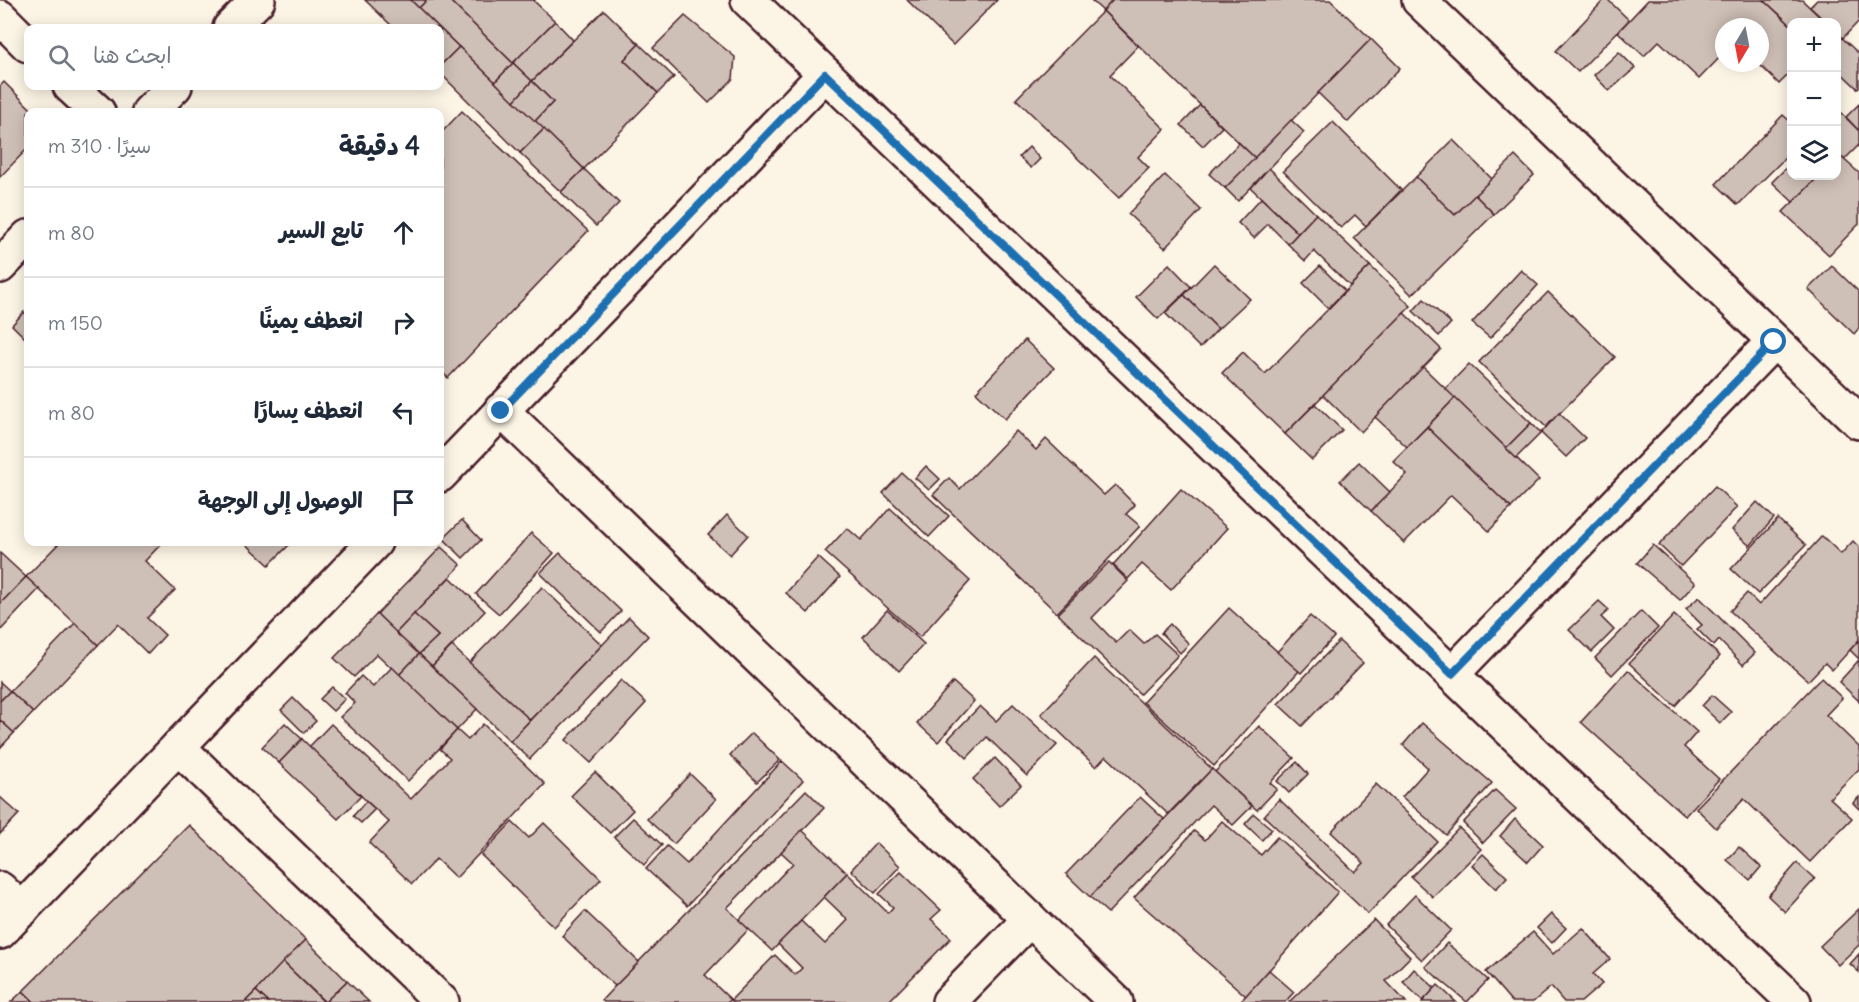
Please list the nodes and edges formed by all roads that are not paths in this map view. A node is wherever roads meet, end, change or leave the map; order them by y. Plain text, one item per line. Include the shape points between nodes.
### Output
1 (258, 0) edge
2 (748, 0) edge
3 (1419, 0) edge
4 (0, 17) edge
5 (234, 24) edge
6 (24, 41) edge
7 (825, 74) junction
8 (74, 90) edge
9 (171, 90) edge
10 (94, 108) edge
11 (153, 108) edge
12 (24, 241) edge
13 (0, 266) edge
14 (1774, 342) junction
15 (501, 411) junction
16 (1859, 422) edge
17 (444, 471) edge
18 (371, 546) edge
19 (1452, 674) junction
20 (178, 747) junction
21 (7, 910) edge
22 (1030, 919) junction
23 (442, 1002) edge
24 (949, 1002) edge
25 (1116, 1002) edge
26 (1794, 1002) edge

1 - 5 street
2 - 7 street
3 - 14 street
4 - 6 street
7 - 15 street
7 - 19 street
8 - 10 street
9 - 11 street
12 - 13 street
14 - 16 street
14 - 19 street
15 - 17 street
15 - 22 street
18 - 20 street
19 - 26 street
20 - 21 street
20 - 23 street
22 - 24 street
22 - 25 street

